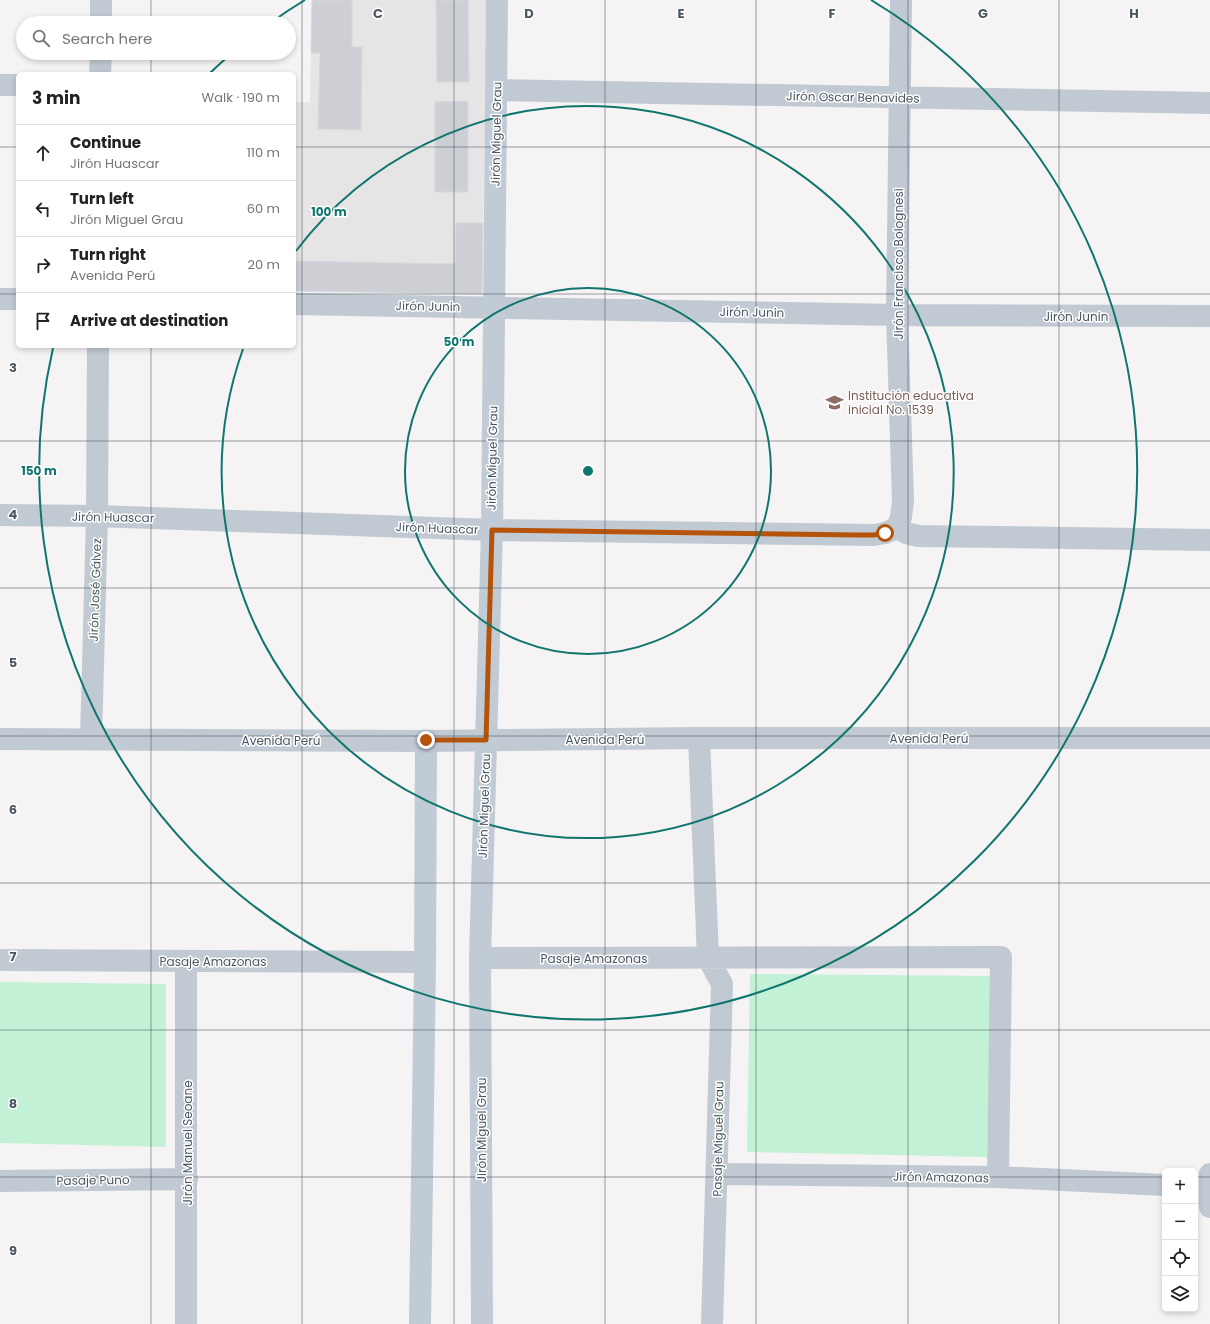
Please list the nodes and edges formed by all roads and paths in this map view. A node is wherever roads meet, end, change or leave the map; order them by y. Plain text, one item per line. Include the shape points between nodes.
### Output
1 (101, 0) edge
2 (497, 0) edge
3 (901, 0) edge
4 (101, 16) edge
5 (101, 60) edge
6 (100, 72) edge
7 (0, 85) edge
8 (16, 85) edge
9 (496, 90) junction
10 (900, 98) junction
11 (1210, 103) edge
12 (0, 299) edge
13 (16, 299) edge
14 (296, 304) edge
15 (494, 308) junction
16 (897, 315) junction
17 (1210, 316) edge
18 (98, 348) edge
19 (0, 515) edge
20 (97, 516) junction
21 (897, 528) junction
22 (492, 530) junction
23 (1210, 540) edge
24 (700, 738) junction
25 (1210, 738) edge
26 (0, 739) edge
27 (91, 739) junction
28 (426, 740) junction
29 (486, 740) junction
30 (480, 958) junction
31 (708, 958) junction
32 (0, 960) edge
33 (186, 961) junction
34 (425, 962) junction
35 (718, 1174) junction
36 (998, 1177) junction
37 (187, 1179) junction
38 (0, 1182) edge
39 (1162, 1185) edge
40 (186, 1324) edge
41 (420, 1324) edge
42 (482, 1324) edge
43 (712, 1324) edge

1 - 4 street
2 - 9 main road, Jirón Miguel Grau
3 - 10 street, Jirón Francisco Bolognesi
5 - 6 street
7 - 8 street
9 - 10 street, Jirón Oscar Benavides
9 - 15 main road, Jirón Miguel Grau
10 - 11 street, Jirón Oscar Benavides
10 - 16 street, Jirón Francisco Bolognesi
12 - 13 street
14 - 15 street, Jirón Junin
15 - 16 street, Jirón Junin
15 - 22 main road, Jirón Miguel Grau
16 - 17 street, Jirón Junin
16 - 21 street, Jirón Francisco Bolognesi via 903,501 902,517
18 - 20 street, Jirón José Gálvez
19 - 20 street, Jirón Huascar
20 - 22 street, Jirón Huascar
20 - 27 street, Jirón José Gálvez
21 - 22 street, Jirón Huascar via 874,535
21 - 23 street via 918,536
22 - 29 main road, Jirón Miguel Grau
24 - 25 street, Avenida Perú
24 - 29 street, Avenida Perú
24 - 31 street
26 - 27 street, Avenida Perú
27 - 28 street, Avenida Perú
28 - 29 street, Avenida Perú
28 - 34 main road
29 - 30 main road, Jirón Miguel Grau
30 - 31 street, Pasaje Amazonas
30 - 42 main road, Jirón Miguel Grau
31 - 35 street, Pasaje Miguel Grau via 722,984
31 - 36 street, Pasaje Amazonas via 1001,957
32 - 33 street, Pasaje Amazonas
33 - 34 street, Pasaje Amazonas
33 - 37 street, Jirón Manuel Seoane
34 - 41 main road
35 - 36 street, Jirón Amazonas
35 - 43 street, Pasaje Miguel Grau
36 - 39 street, Jirón Amazonas
37 - 38 street, Pasaje Puno
37 - 40 street, Jirón Manuel Seoane

